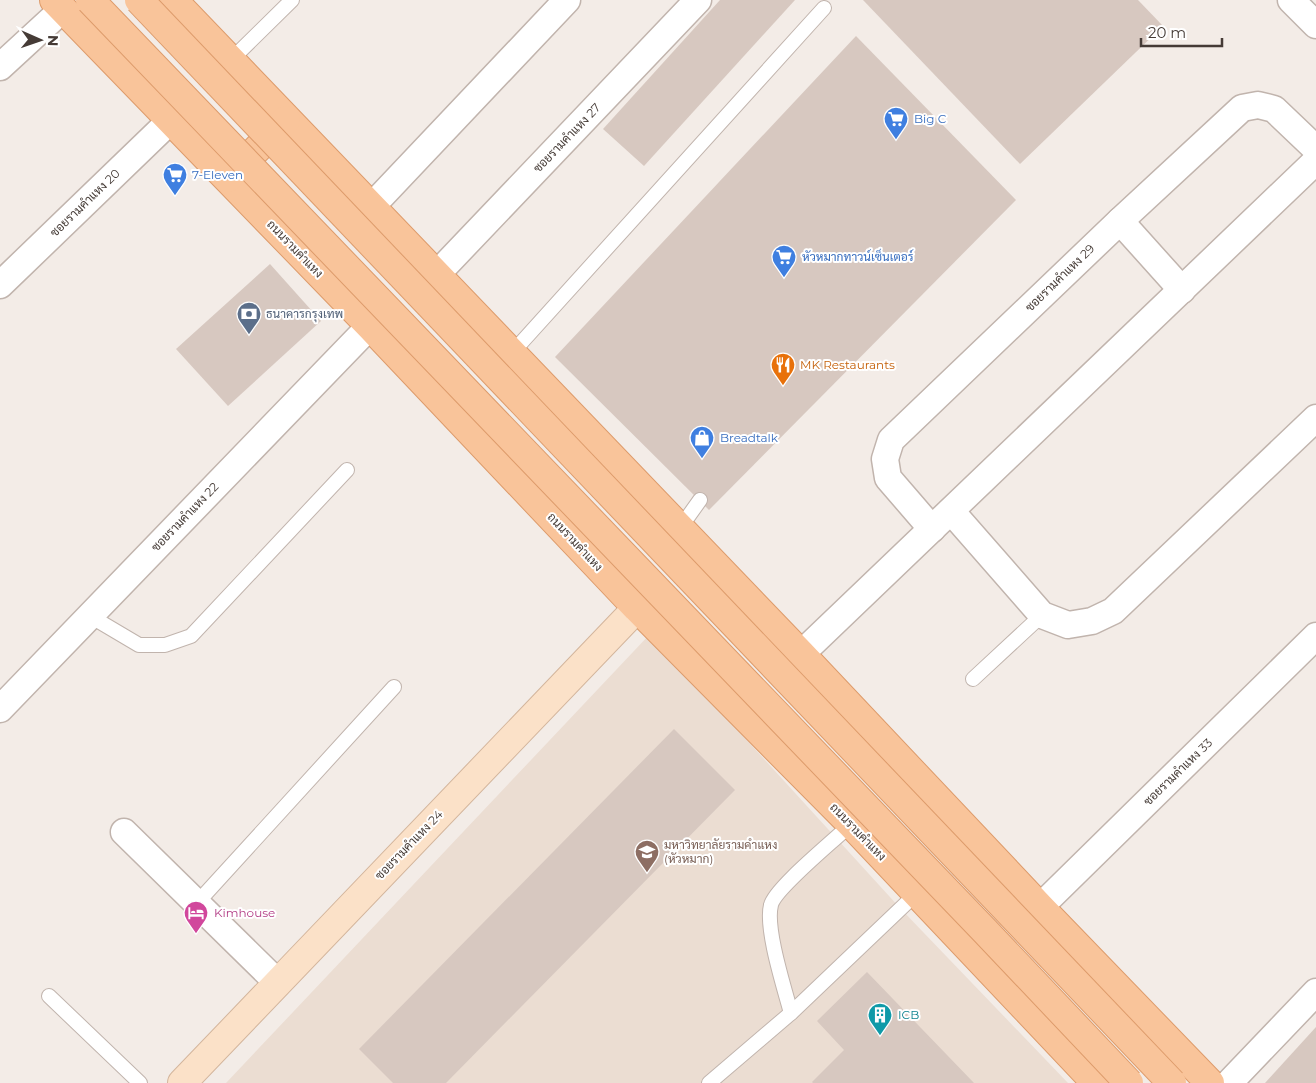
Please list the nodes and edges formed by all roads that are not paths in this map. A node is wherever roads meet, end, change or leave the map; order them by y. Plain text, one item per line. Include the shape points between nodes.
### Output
1 (90, 0) edge
2 (139, 0) edge
3 (173, 0) edge
4 (292, 0) edge
5 (567, 0) edge
6 (698, 0) edge
7 (1291, 0) edge
8 (59, 5) edge
9 (824, 8) dead end
10 (1316, 26) edge
11 (231, 60) junction
12 (0, 67) edge
13 (287, 118) junction
14 (170, 120) junction
15 (1316, 149) edge
16 (1316, 161) edge
17 (227, 179) junction
18 (370, 207) junction
19 (1120, 221) junction
20 (436, 275) junction
21 (0, 285) edge
22 (1182, 290) junction
23 (370, 326) junction
24 (511, 354) junction
25 (1316, 418) edge
26 (346, 470) dead end
27 (700, 500) dead end
28 (951, 511) junction
29 (680, 528) junction
30 (932, 529) junction
31 (637, 608) junction
32 (1042, 615) junction
33 (90, 616) junction
34 (1316, 636) edge
35 (800, 654) junction
36 (973, 679) dead end
37 (394, 687) dead end
38 (0, 709) edge
39 (851, 824) junction
40 (124, 832) dead end
41 (917, 893) junction
42 (197, 903) junction
43 (1040, 907) junction
44 (277, 982) junction
45 (1316, 992) edge
46 (49, 996) dead end
47 (791, 1013) junction
48 (140, 1083) edge
49 (182, 1083) edge
50 (709, 1083) edge
51 (1096, 1083) edge
52 (1128, 1083) edge
53 (1172, 1083) edge
54 (1210, 1083) edge
55 (1229, 1083) edge

1 - 52 main road, ถนนรามคำแหง, bridge
2 - 53 main road, bridge
3 - 11 main road
4 - 11 lane
5 - 18 street
6 - 20 street, ซอยรามคำแหง 27
7 - 10 street
8 - 12 street
8 - 14 main road, ถนนรามคำแหง
9 - 24 lane
11 - 13 main road
13 - 17 main road
13 - 18 main road
14 - 17 main road, ถนนรามคำแหง
14 - 21 street, ซอยรามคำแหง 20
15 - 19 street, ซอยรามคำแหง 29 via 1274,109 1258,105 1242,108
16 - 22 street
17 - 23 main road, ถนนรามคำแหง
18 - 20 main road
19 - 22 street
19 - 30 street, ซอยรามคำแหง 29 via 891,440 885,460 888,478
20 - 24 main road
22 - 28 street
23 - 31 main road, ถนนรามคำแหง
23 - 33 street, ซอยรามคำแหง 22
24 - 29 main road
25 - 32 street via 1113,611 1092,621 1068,625
26 - 33 lane via 191,636 166,645 139,645
27 - 29 lane
28 - 30 street
28 - 32 street
29 - 31 main road
29 - 35 main road
30 - 35 street
31 - 39 main road, ถนนรามคำแหง
31 - 44 main road, ซอยรามคำแหง 24
32 - 36 lane
33 - 38 street, ซอยรามคำแหง 22
34 - 43 street, ซอยรามคำแหง 33
35 - 43 main road
37 - 42 lane
39 - 41 main road, ถนนรามคำแหง
39 - 47 lane via 787,882 771,903 769,924
40 - 42 street
41 - 47 lane
41 - 51 main road, ถนนรามคำแหง
42 - 44 street
43 - 54 main road
44 - 49 main road, ซอยรามคำแหง 24
45 - 55 street
46 - 48 lane
47 - 50 lane

